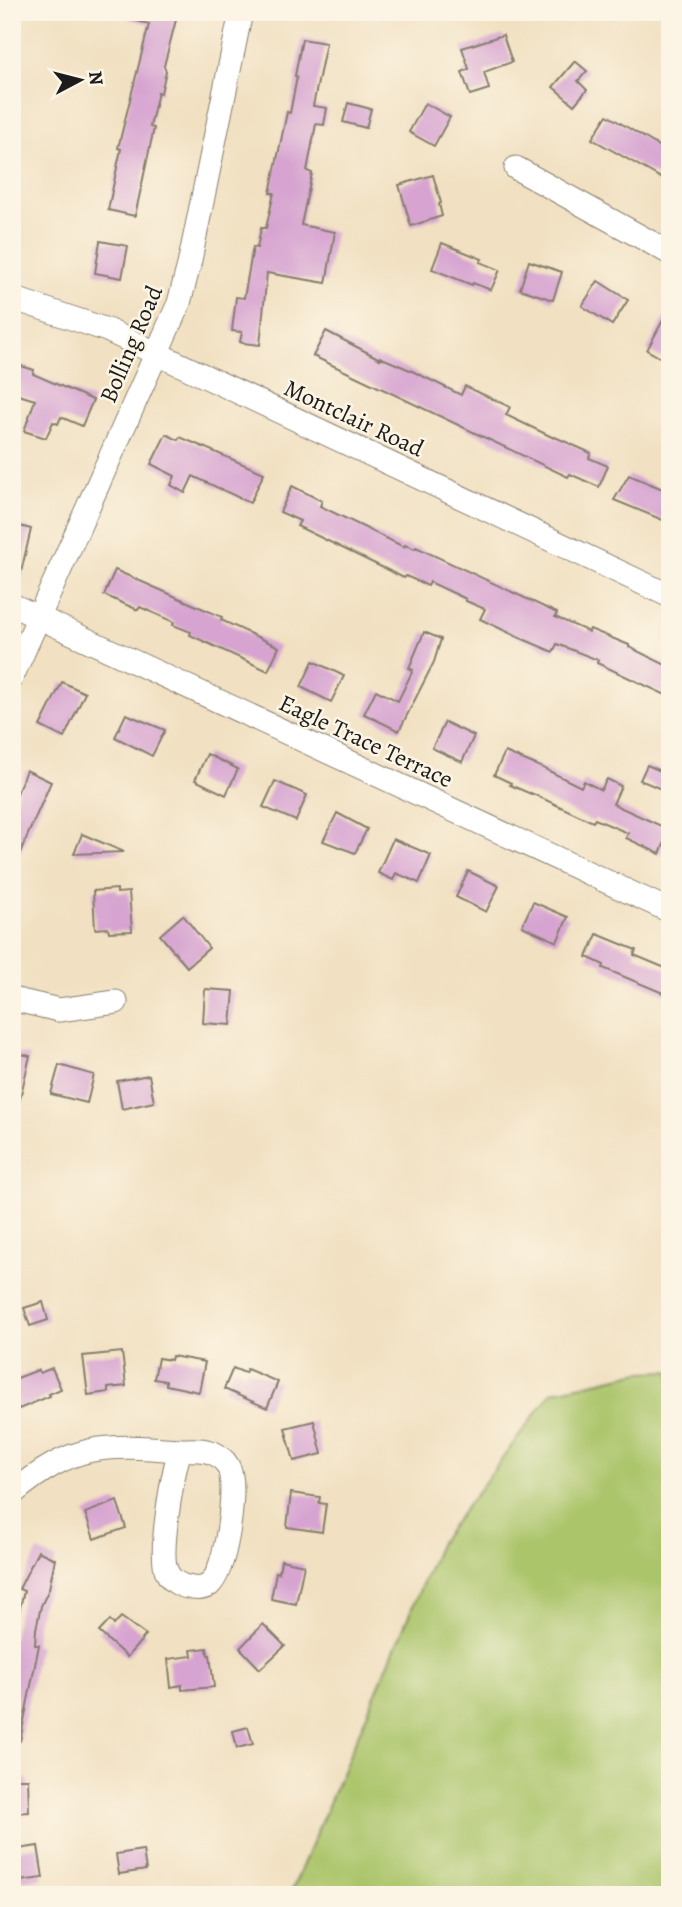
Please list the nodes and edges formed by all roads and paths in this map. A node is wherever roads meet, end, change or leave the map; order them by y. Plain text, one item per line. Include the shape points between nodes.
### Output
1 (241, 12) edge
2 (516, 168) dead end
3 (670, 253) edge
4 (12, 298) edge
5 (158, 354) junction
6 (670, 596) edge
7 (12, 605) edge
8 (39, 617) junction
9 (12, 677) edge
10 (670, 911) edge
11 (12, 999) edge
12 (116, 1002) dead end
13 (180, 1450) junction
14 (12, 1494) edge

1 - 5 street, Bolling Road via 189,265
2 - 3 street
4 - 5 street, Montclair Road via 87,322
5 - 6 street, Montclair Road
5 - 8 street, Bolling Road
7 - 8 street, Eagle Trace Terrace
8 - 9 street, Bolling Road
8 - 10 street, Eagle Trace Terrace
11 - 12 street via 60,1010
13 - 13 street via 205,1450 220,1456 231,1474 223,1559 207,1587 179,1584 168,1575 163,1560
13 - 14 street via 124,1445 96,1448 41,1470

